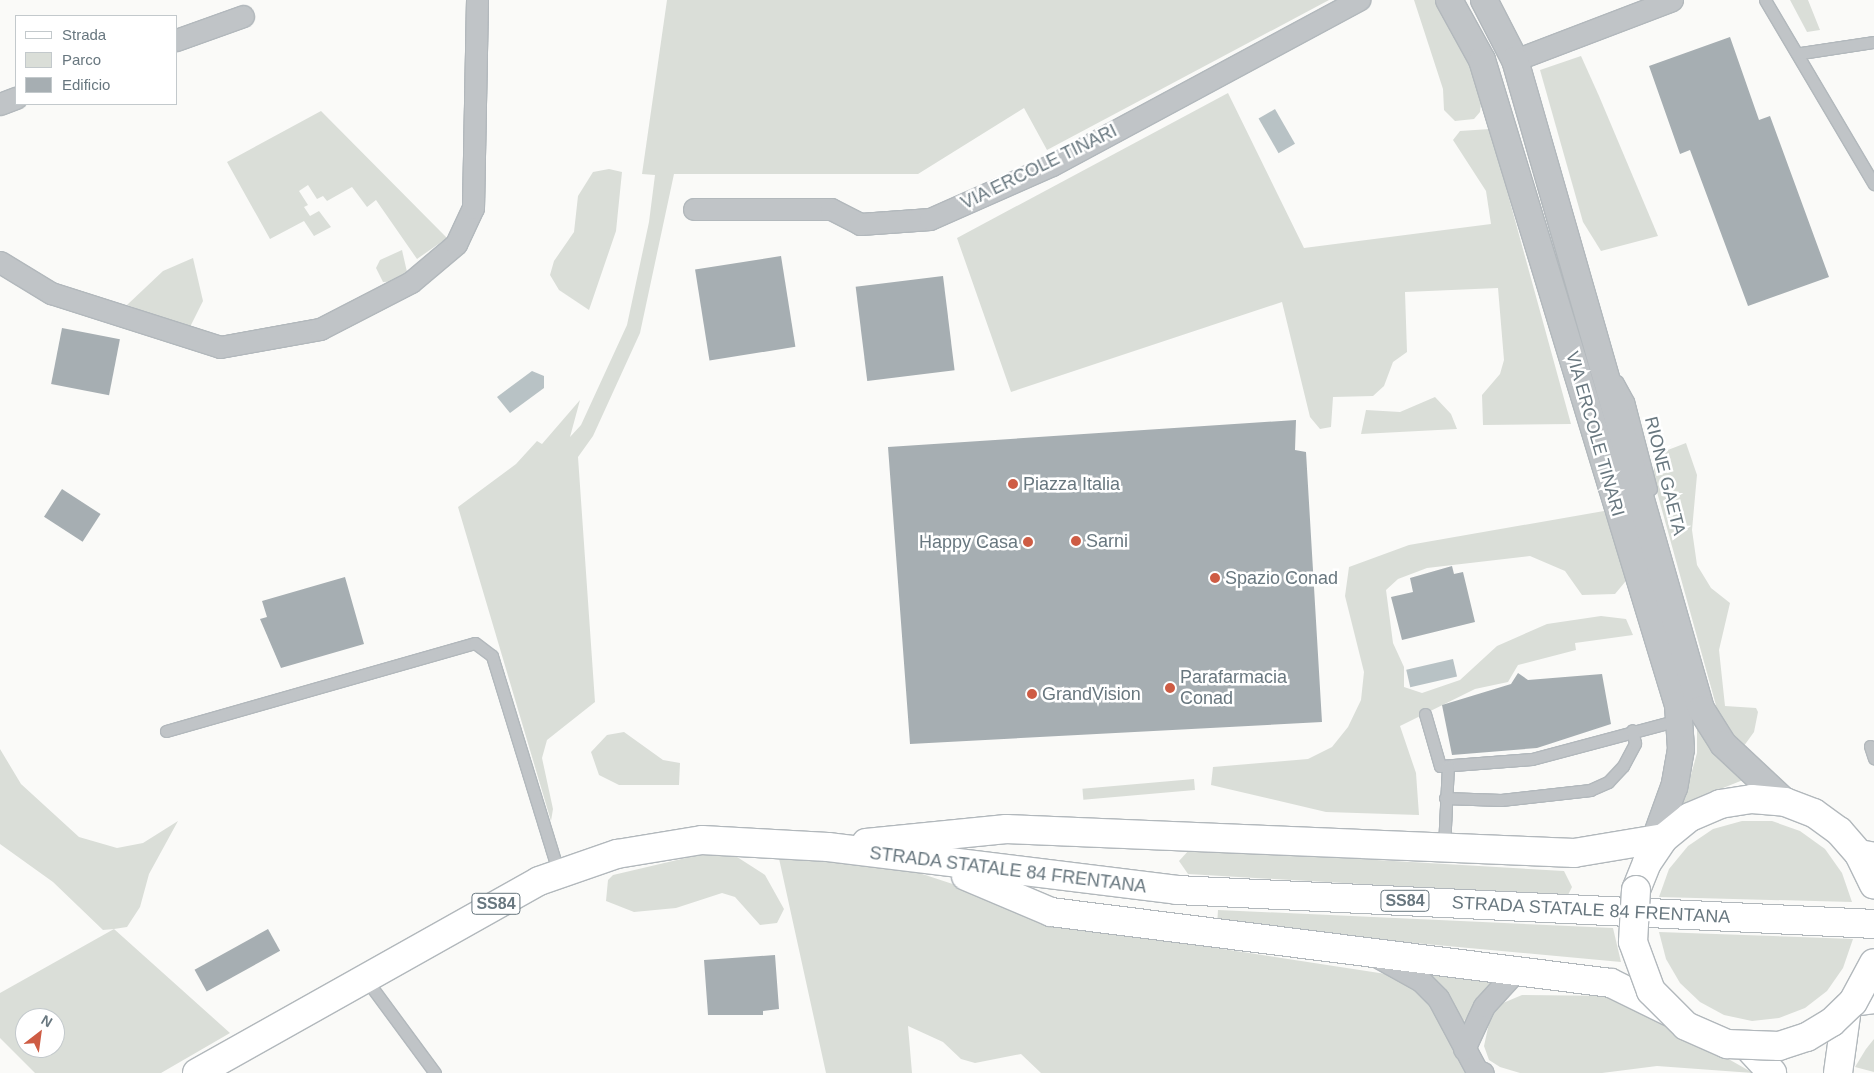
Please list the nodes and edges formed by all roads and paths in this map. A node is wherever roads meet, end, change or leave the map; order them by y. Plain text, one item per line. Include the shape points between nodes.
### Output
1 (477, 0) edge
2 (1359, 0) edge
3 (1449, 0) edge
4 (1484, 0) edge
5 (1672, 0) edge
6 (1765, 0) edge
7 (243, 16) dead end
8 (178, 39) edge
9 (1874, 42) edge
10 (1801, 53) junction
11 (1515, 60) junction
12 (15, 98) edge
13 (0, 104) edge
14 (1874, 184) edge
15 (694, 209) dead end
16 (0, 262) edge
17 (1425, 714) dead end
18 (1680, 720) junction
19 (1632, 730) junction
20 (166, 731) dead end
21 (1870, 746) dead end
22 (1874, 758) edge
23 (1448, 766) junction
24 (1444, 798) junction
25 (1785, 802) junction
26 (1660, 839) junction
27 (828, 847) junction
28 (1444, 847) junction
29 (1867, 855) edge
30 (937, 864) junction
31 (559, 874) junction
32 (1874, 885) edge
33 (1874, 924) edge
34 (1369, 952) junction
35 (1874, 963) edge
36 (1516, 971) junction
37 (365, 977) junction
38 (1858, 1003) edge
39 (1668, 1011) junction
40 (1750, 1048) junction
41 (1464, 1049) junction
42 (197, 1073) edge
43 (435, 1073) edge
44 (1482, 1073) edge
45 (1772, 1073) edge
46 (1838, 1073) edge

1 - 16 street via 473,208 456,244 410,282 320,329 220,347 51,293
2 - 15 street, VIA ERCOLE TINARI via 1052,165 930,219 860,224 831,209
3 - 18 street, VIA ERCOLE TINARI via 1482,60
4 - 11 street, VIA ERCOLE TINARI
5 - 11 street
6 - 10 lane
7 - 8 street
9 - 10 lane
10 - 14 lane
11 - 25 street, VIA ERCOLE TINARI via 1701,709 1723,744
12 - 13 street
17 - 23 lane via 1436,762
18 - 19 lane
18 - 26 street, VIA ERCOLE TINARI via 1681,749
19 - 23 lane via 1532,759
19 - 24 lane via 1634,743 1623,766 1608,782 1590,790 1501,800
20 - 31 lane via 476,642 492,656
21 - 22 lane
23 - 24 lane
24 - 28 lane
25 - 26 main road, VIA ERCOLE TINARI via 1752,799 1720,804 1690,817
25 - 29 main road, VIA ERCOLE TINARI via 1820,817
26 - 28 main road via 1574,853
26 - 39 main road, VIA ERCOLE TINARI, bridge via 1639,882 1631,916 1640,968
27 - 28 main road via 1006,829
27 - 30 main road, STRADA STATALE 84 FRENTANA / SS84
27 - 31 main road, STRADA STATALE 84 FRENTANA / SS84 via 702,840 617,854
29 - 32 main road, VIA ERCOLE TINARI
30 - 33 main road, STRADA STATALE 84 FRENTANA / SS84 via 1177,890
30 - 34 main road via 1051,912
31 - 37 main road, STRADA STATALE 84 FRENTANA / SS84
34 - 36 main road
34 - 41 street via 1429,989
35 - 38 main road, VIA ERCOLE TINARI, bridge
36 - 39 main road via 1611,983
36 - 41 street via 1484,1006
37 - 42 main road, STRADA STATALE 84 FRENTANA / SS84
37 - 43 lane
38 - 40 main road, VIA ERCOLE TINARI, bridge via 1807,1037
38 - 46 main road
39 - 40 main road, VIA ERCOLE TINARI, bridge via 1705,1037
40 - 45 main road
41 - 44 street

